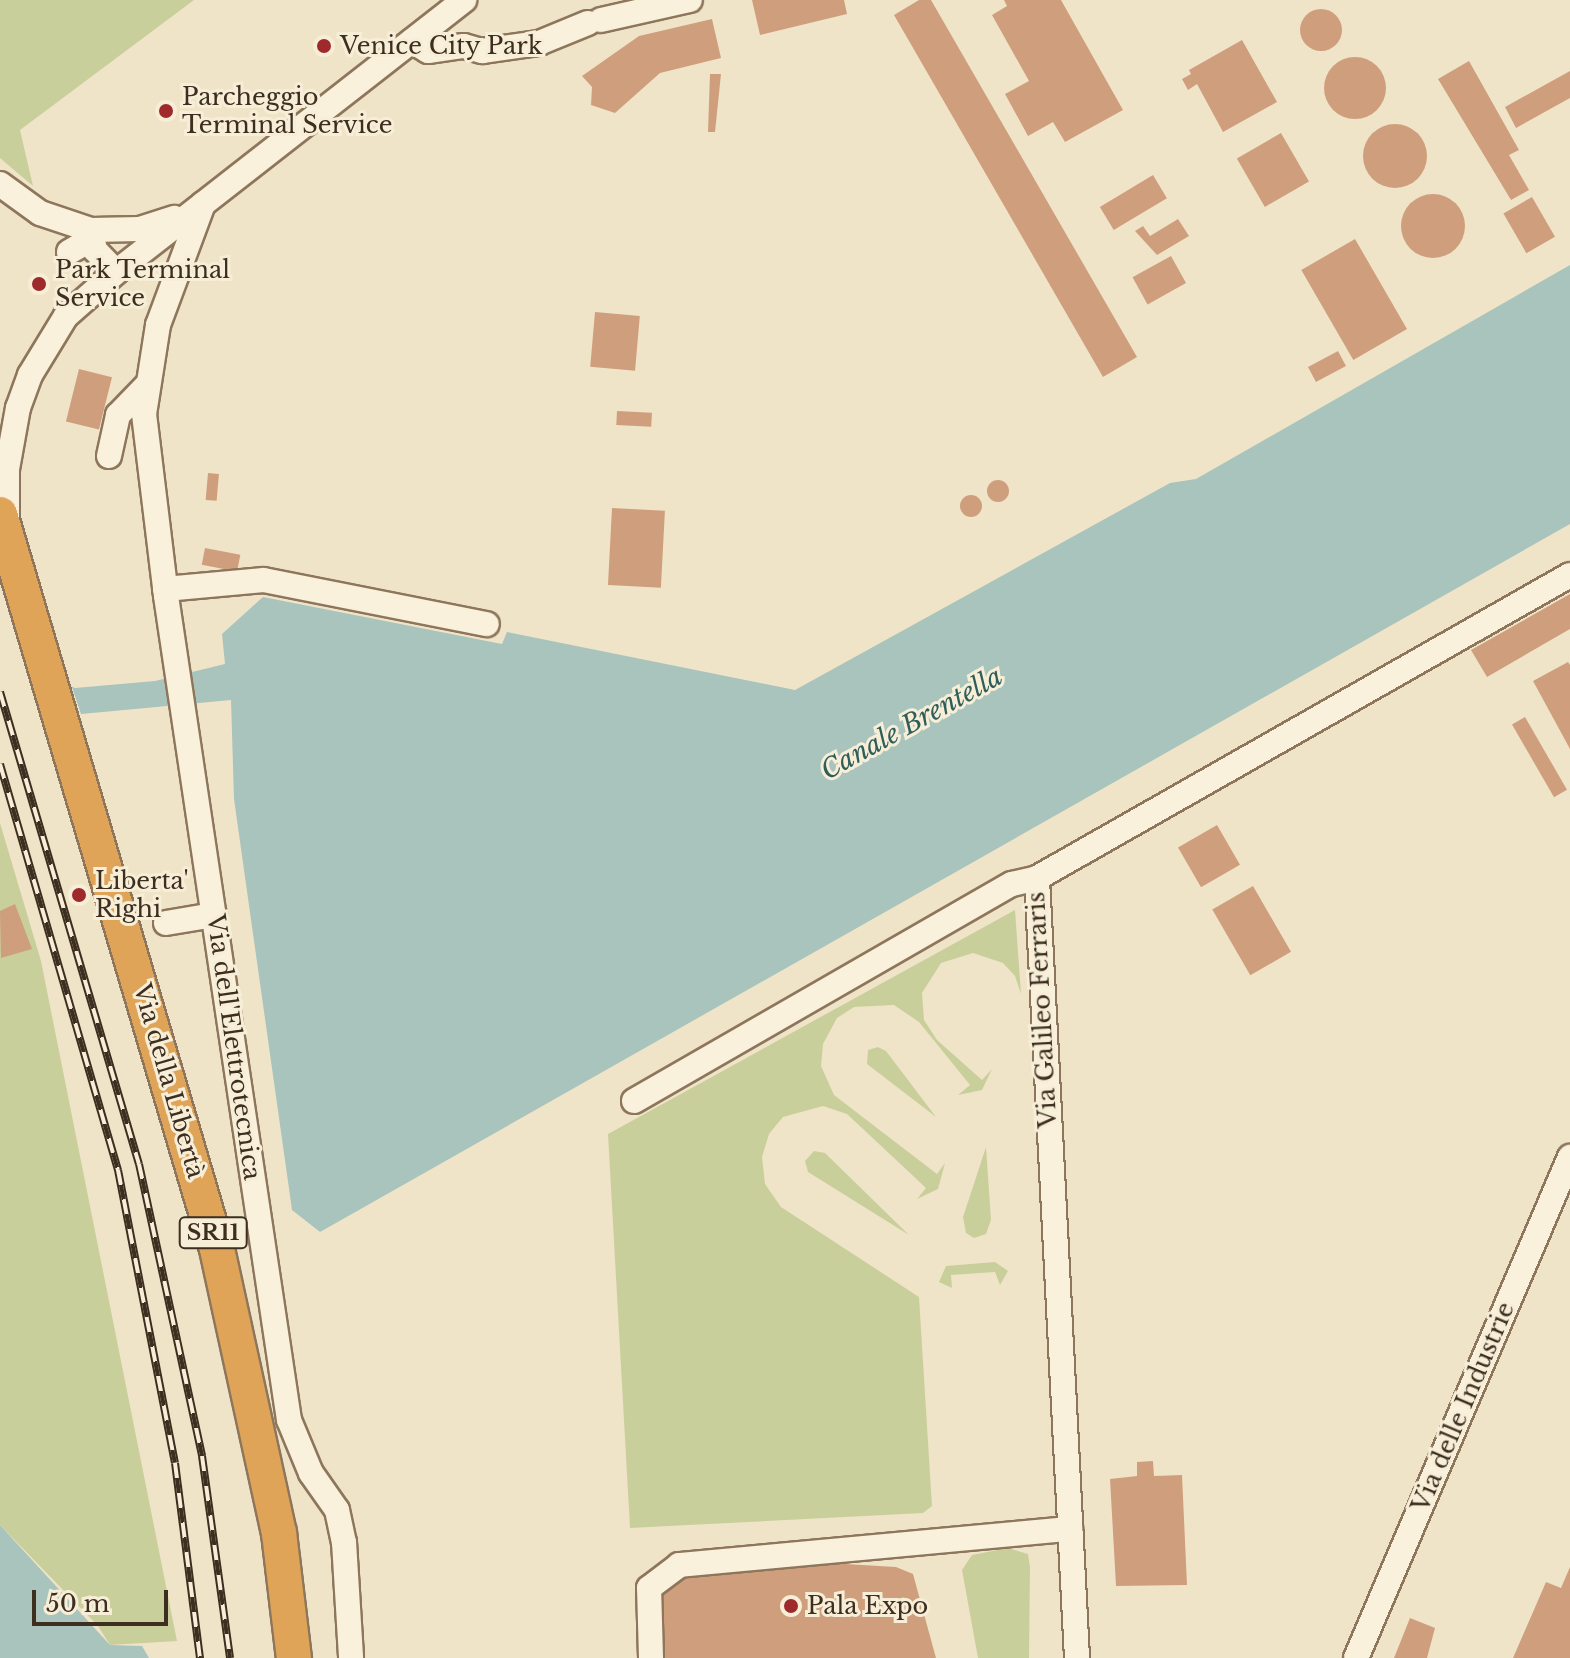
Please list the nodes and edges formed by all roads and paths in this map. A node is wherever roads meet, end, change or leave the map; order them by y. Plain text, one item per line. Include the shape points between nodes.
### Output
1 (464, 0) edge
2 (690, 0) edge
3 (412, 41) junction
4 (0, 184) edge
5 (197, 208) junction
6 (97, 253) junction
7 (146, 386) junction
8 (109, 456) dead end
9 (0, 514) edge
10 (11, 552) junction
11 (1570, 575) edge
12 (165, 589) junction
13 (6, 596) edge
14 (487, 624) dead end
15 (80, 822) junction
16 (1037, 878) junction
17 (214, 915) junction
18 (166, 923) dead end
19 (634, 1101) dead end
20 (1570, 1157) edge
21 (1070, 1529) junction
22 (273, 1658) edge
23 (294, 1658) edge
24 (351, 1658) edge
25 (651, 1658) edge
26 (1077, 1658) edge
27 (1356, 1658) edge

1 - 3 street
2 - 3 street via 594,22 539,43 428,51
3 - 5 street
4 - 6 street
5 - 6 street
5 - 6 street via 123,232
5 - 7 street via 158,325
6 - 10 street via 30,375 7,469
7 - 8 street via 118,415
7 - 12 street via 144,414
9 - 10 highway, Via della Libertà / SR11
10 - 13 highway, Via della Libertà / SR11
11 - 16 street, Via Galileo Ferraris
12 - 14 street via 264,580
12 - 17 street, Via dell'Elettrotecnica
13 - 15 highway, Via della Libertà / SR11
15 - 22 highway, Via della Libertà / SR11 via 196,1251 258,1535
15 - 23 highway, Via della Libertà / SR11 via 217,1249 279,1533
16 - 19 street via 1012,884
16 - 21 street, Via Galileo Ferraris
17 - 18 street
17 - 24 street, Via dell'Elettrotecnica via 291,1433 337,1510
20 - 27 street, Via delle Industrie
21 - 25 street via 905,1540 877,1551 679,1565 649,1588
21 - 26 street, Via Galileo Ferraris

